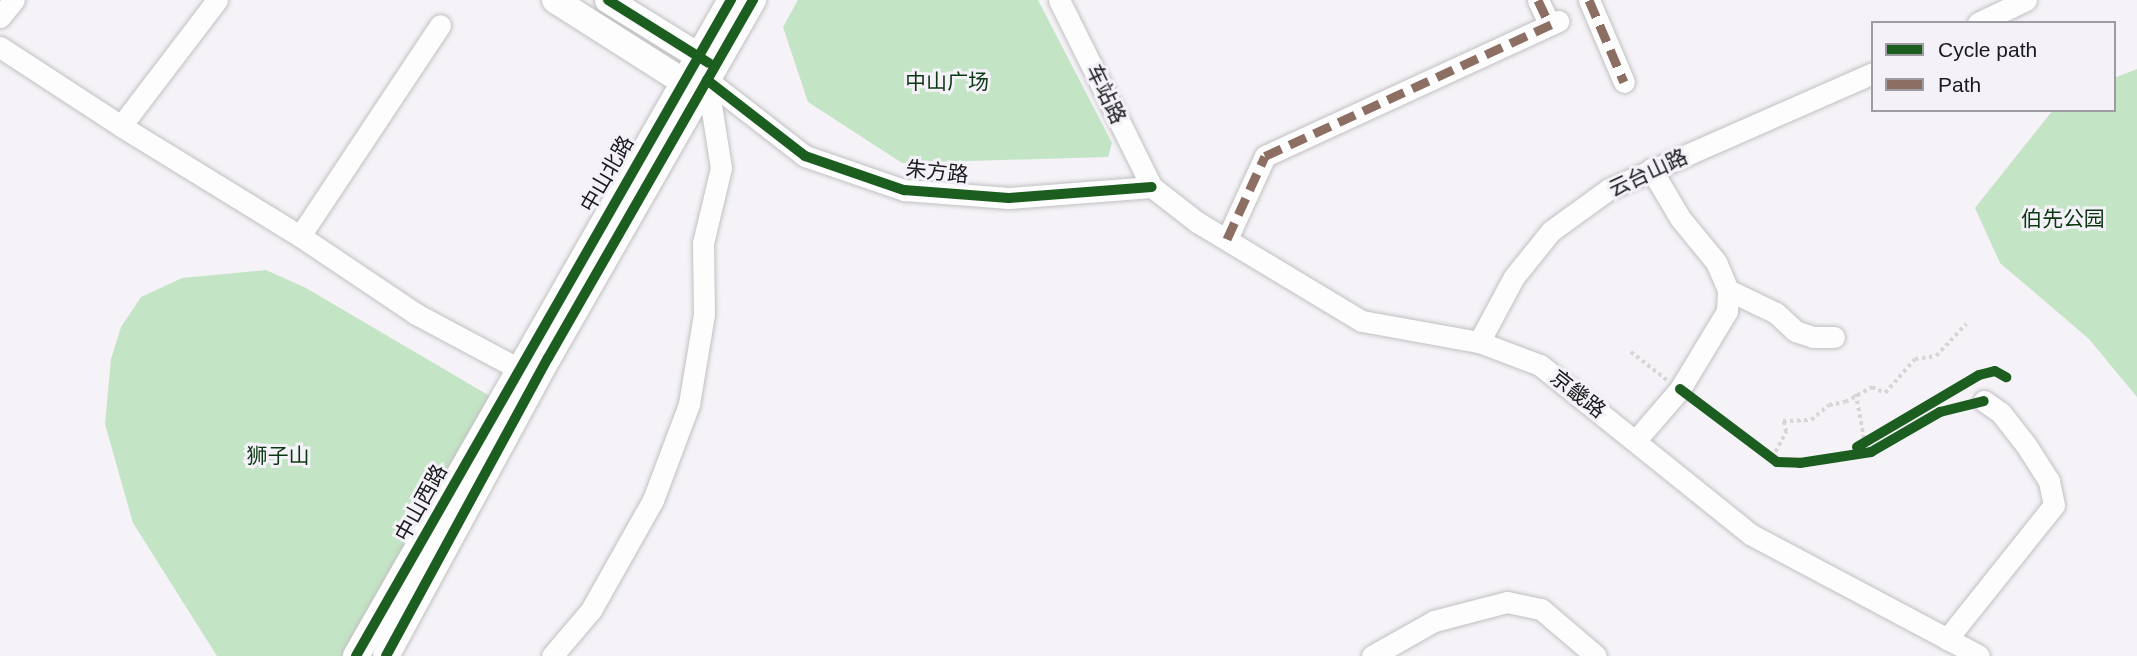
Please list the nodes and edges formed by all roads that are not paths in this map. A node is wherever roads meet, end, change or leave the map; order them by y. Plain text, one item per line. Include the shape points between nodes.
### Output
1 (14, 0) edge
2 (217, 0) edge
3 (555, 0) edge
4 (608, 0) edge
5 (731, 0) edge
6 (753, 0) edge
7 (1059, 0) edge
8 (1538, 0) edge
9 (1589, 0) edge
10 (2026, 0) edge
11 (0, 17) edge
12 (1982, 21) edge
13 (440, 25) dead end
14 (0, 47) edge
15 (1871, 74) edge
16 (701, 76) junction
17 (1624, 82) dead end
18 (121, 126) junction
19 (1651, 169) junction
20 (1152, 187) junction
21 (300, 236) junction
22 (1227, 239) junction
23 (1728, 290) junction
24 (1834, 337) dead end
25 (1479, 342) junction
26 (519, 369) junction
27 (1984, 401) dead end
28 (1636, 440) junction
29 (1947, 639) junction
30 (356, 656) edge
31 (386, 656) edge
32 (552, 656) edge
33 (1372, 656) edge
34 (1596, 656) edge
35 (1979, 656) edge

1 - 11 street
2 - 18 street
3 - 16 main road, 朱方路
4 - 16 main road, 朱方路
5 - 16 main road, 中山北路
6 - 16 main road, 中山西路
7 - 20 street, 车站路
8 - 22 street via 1554,23 1265,156
9 - 17 street
10 - 12 street
13 - 21 street
14 - 18 street
15 - 19 street, 云台山路
16 - 20 street, 朱方路 via 805,156 904,190 1009,198
16 - 26 main road, 中山北路
16 - 31 main road, 中山西路
16 - 32 street via 721,168 703,243 704,314 689,404 653,500 591,610
18 - 21 street
19 - 23 street via 1680,218 1716,262
19 - 25 street, 云台山路 via 1609,189 1551,231 1514,278
20 - 22 street, 京畿路
21 - 26 street via 416,314
22 - 25 street, 京畿路 via 1362,321
23 - 24 street via 1776,313 1795,331
23 - 28 street via 1720,328 1680,390
25 - 28 street, 京畿路 via 1540,365
26 - 30 main road, 中山西路
27 - 29 street via 2001,413 2026,445 2049,481 2054,505
28 - 29 street, 京畿路 via 1750,534
29 - 35 street, 京畿路
33 - 34 street via 1434,621 1507,602 1541,609

